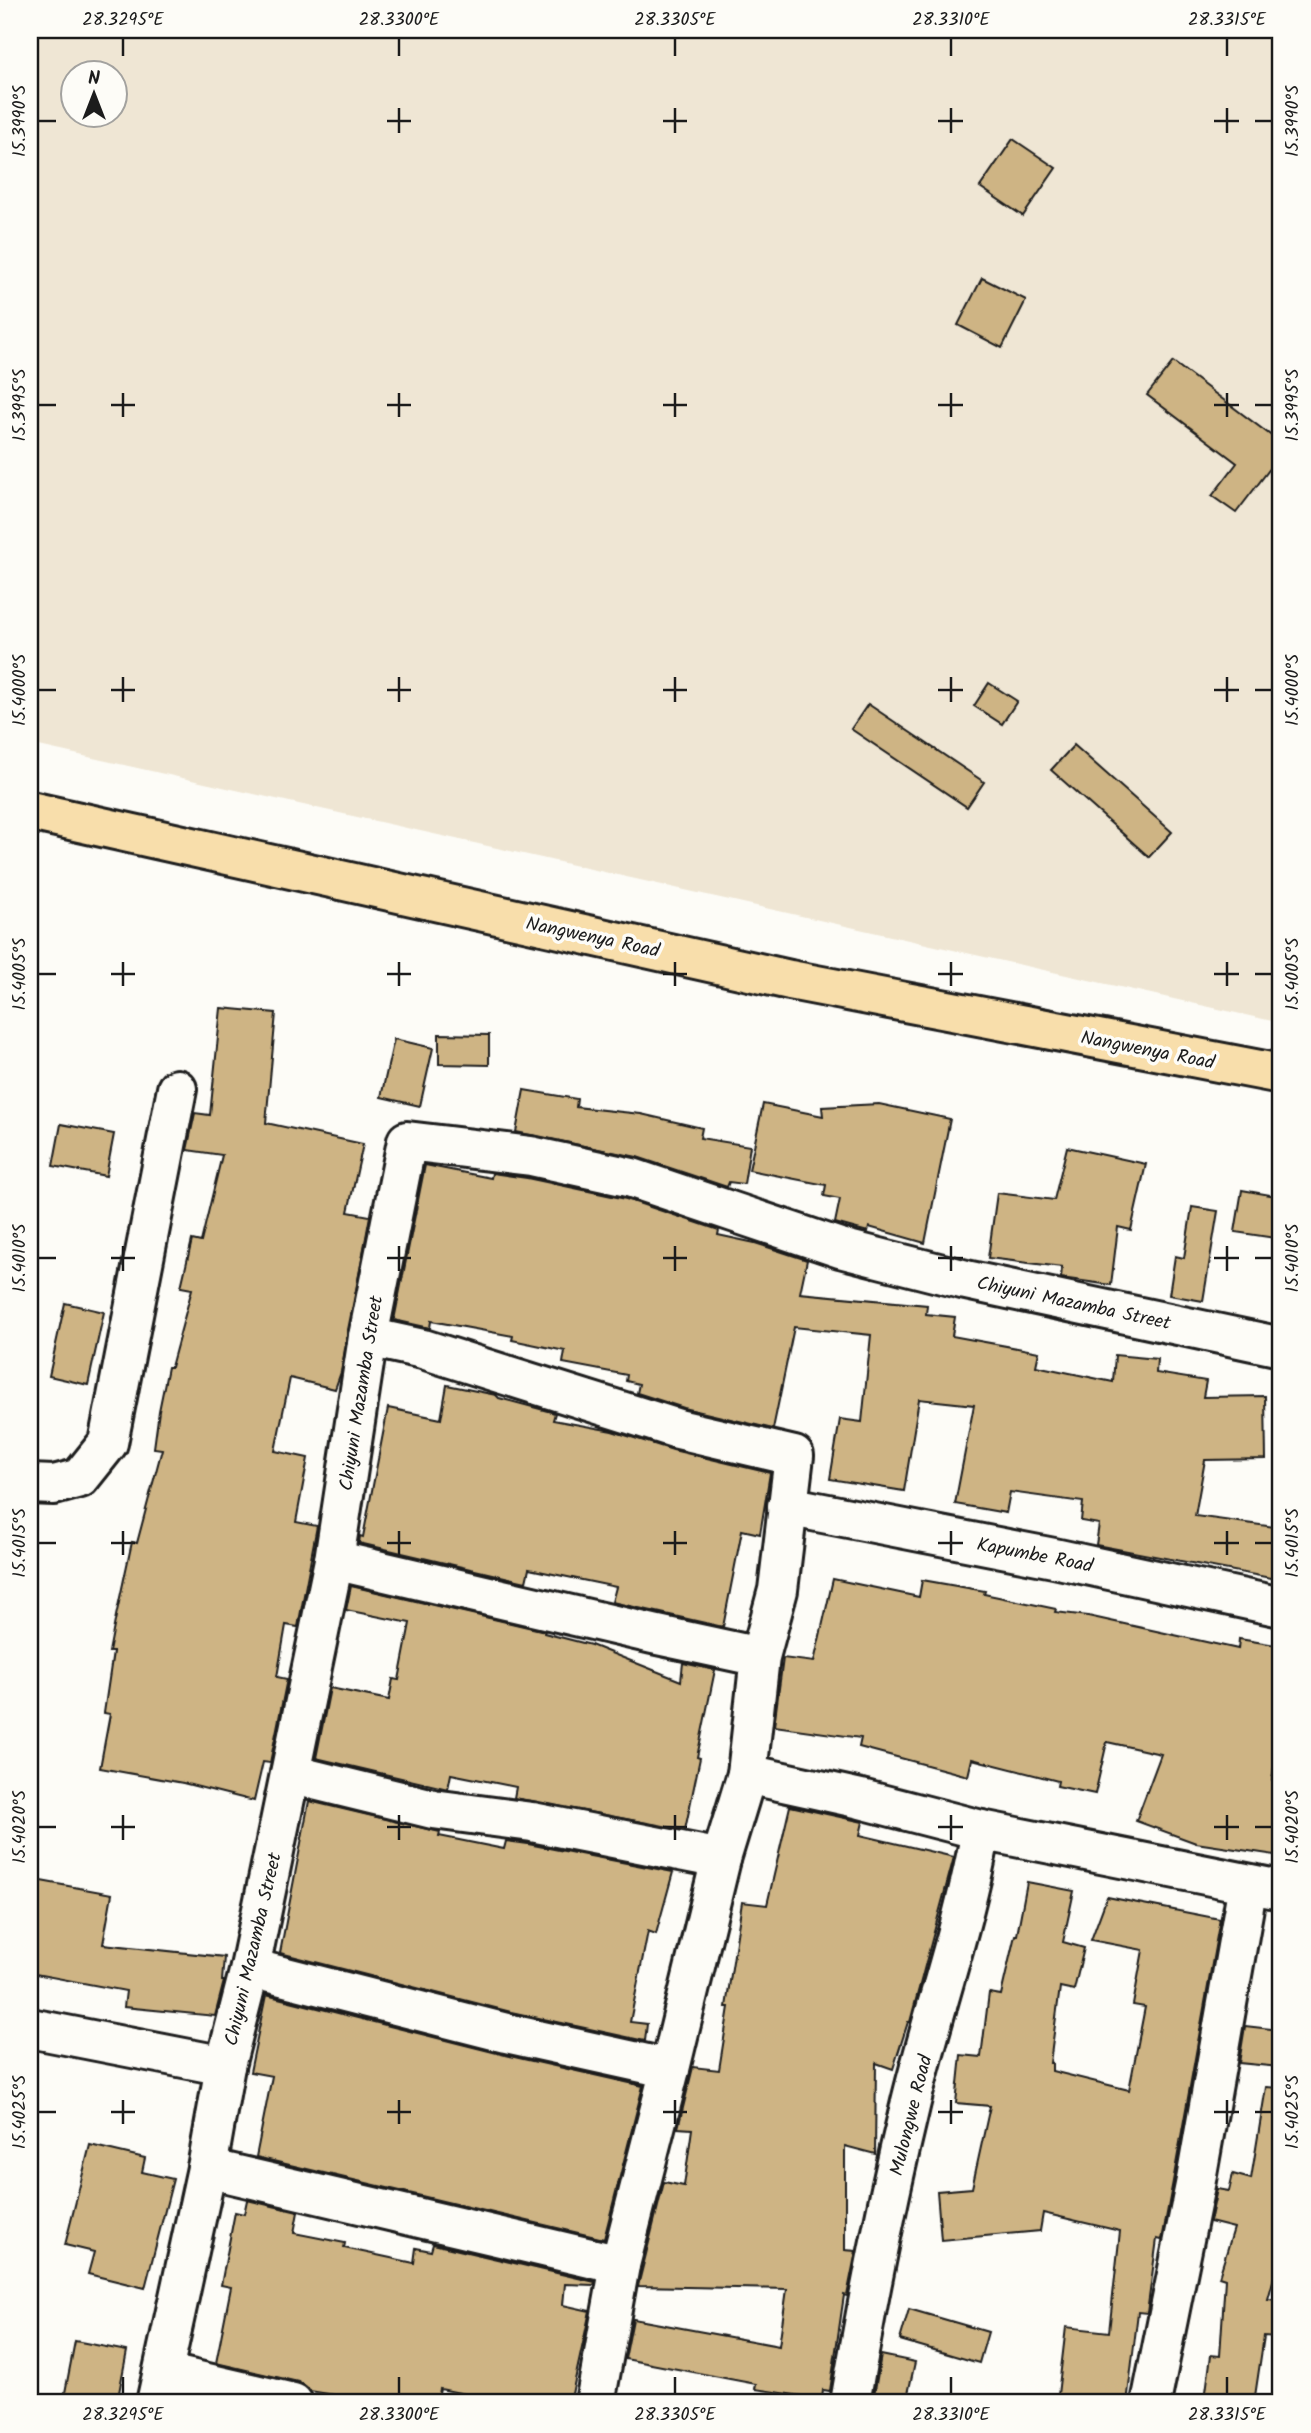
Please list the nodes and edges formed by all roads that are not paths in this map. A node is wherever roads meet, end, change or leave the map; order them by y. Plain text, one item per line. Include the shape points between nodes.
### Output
1 (30, 811) edge
2 (1281, 1074) edge
3 (177, 1089) dead end
4 (368, 1338) junction
5 (1281, 1347) edge
6 (30, 1484) edge
7 (787, 1506) junction
8 (334, 1560) junction
9 (1281, 1607) edge
10 (760, 1657) junction
11 (290, 1774) junction
12 (747, 1774) junction
13 (981, 1830) junction
14 (721, 1859) junction
15 (1265, 1887) edge
16 (250, 1968) junction
17 (30, 2028) edge
18 (225, 2066) junction
19 (670, 2069) junction
20 (207, 2168) junction
21 (620, 2265) junction
22 (160, 2388) edge
23 (293, 2403) edge
24 (594, 2403) edge
25 (850, 2403) edge
26 (1151, 2403) edge

1 - 2 main road, Nangwenya Road via 790,980
3 - 6 street via 108,1443 80,1478 54,1485
4 - 5 street, Chiyuni Mazamba Street via 407,1141 531,1156 632,1178 853,1251 966,1280
4 - 7 street via 423,1349 690,1432 794,1456
4 - 8 street, Chiyuni Mazamba Street
7 - 9 street, Kapumbe Road
7 - 10 street via 778,1590
8 - 10 street
8 - 11 street, Chiyuni Mazamba Street
10 - 12 street
11 - 14 street via 433,1809 532,1822
11 - 16 street, Chiyuni Mazamba Street
12 - 13 street
12 - 14 street
13 - 15 street
13 - 25 street, Mulongwe Road via 972,1884 911,2102
14 - 19 street
15 - 26 street via 1196,2180
16 - 18 street, Chiyuni Mazamba Street
16 - 19 street
17 - 18 street
18 - 20 street, Chiyuni Mazamba Street
19 - 21 street
20 - 21 street
20 - 22 street, Chiyuni Mazamba Street
21 - 24 street
22 - 23 street

